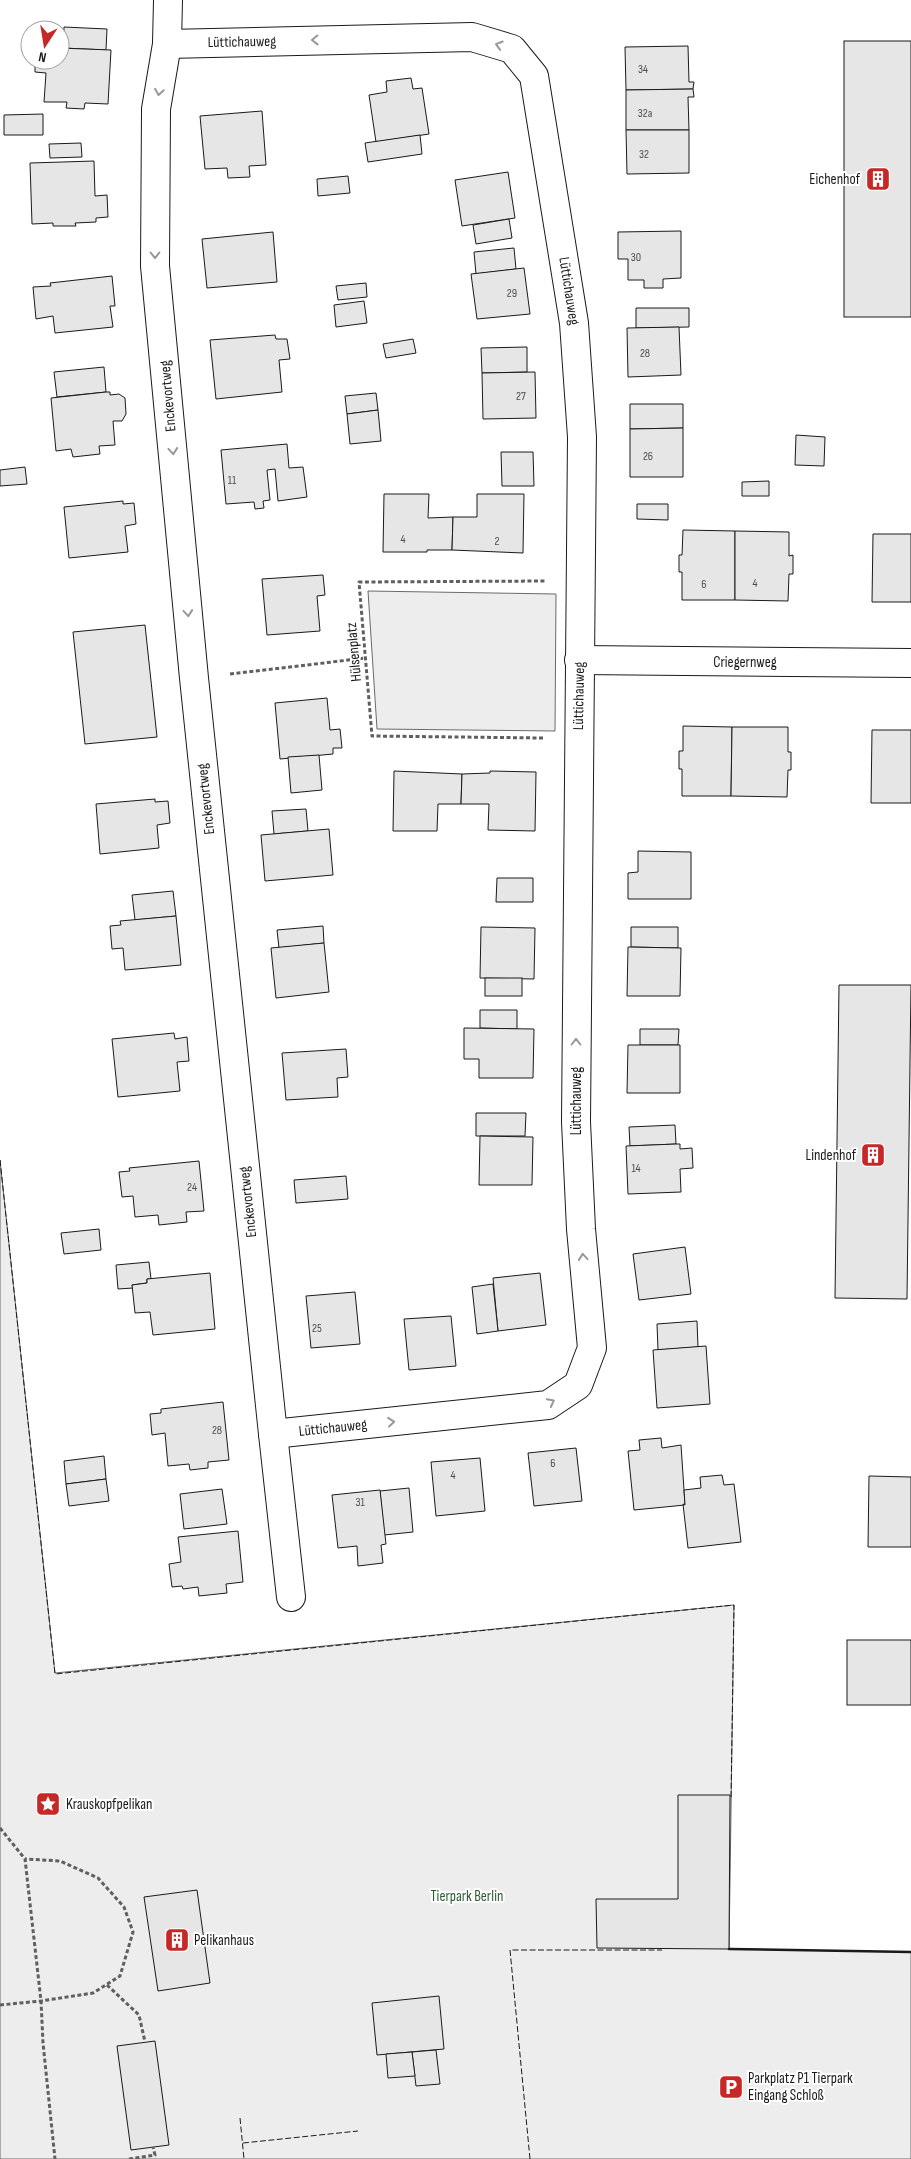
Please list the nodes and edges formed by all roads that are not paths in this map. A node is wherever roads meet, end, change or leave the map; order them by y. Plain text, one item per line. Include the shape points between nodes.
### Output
1 (168, 0) edge
2 (167, 44) junction
3 (579, 660) junction
4 (911, 663) edge
5 (272, 1434) junction
6 (292, 1598) dead end

1 - 2 street, Enckevortweg
3 -> 2 street, Lüttichauweg via 582,437 574,323 534,76 512,49 472,37
2 -> 5 street, Enckevortweg via 156,109 155,266
3 - 4 street, Criegernweg
5 -> 3 street, Lüttichauweg via 548,1405 578,1385 592,1348 581,1229 576,1122
5 - 6 street, Enckevortweg

